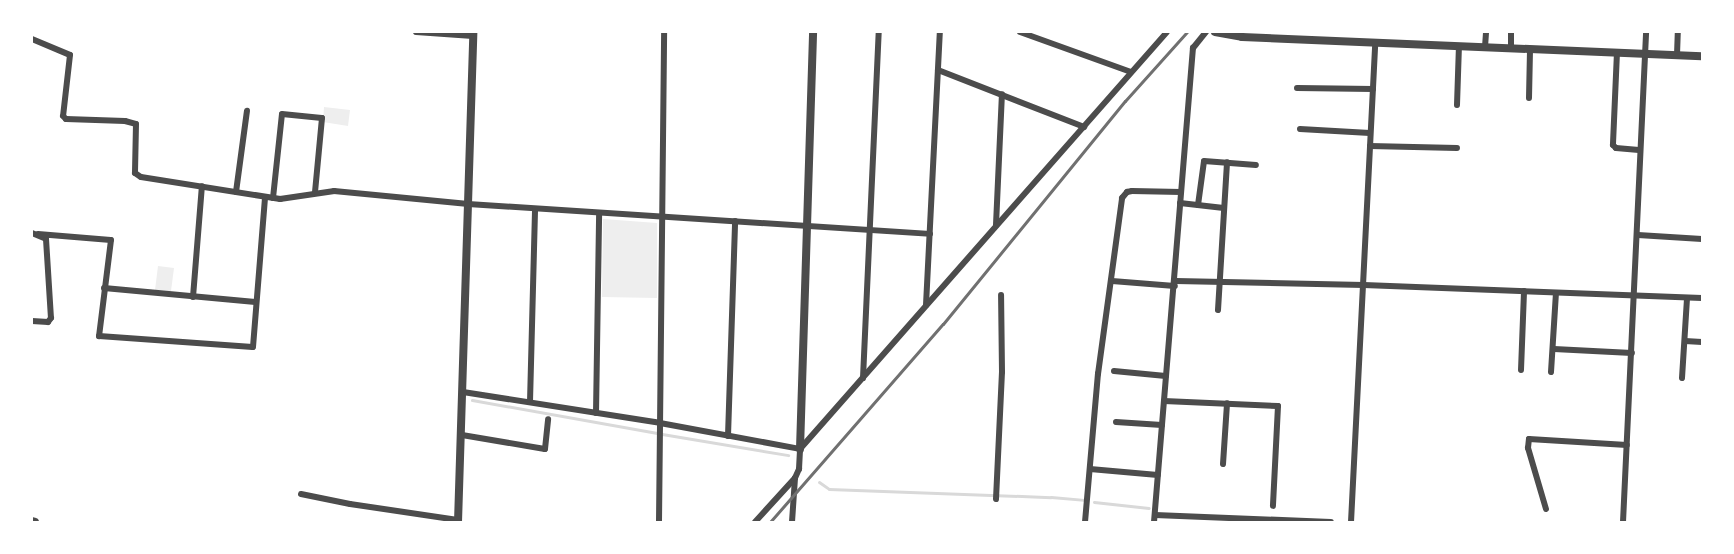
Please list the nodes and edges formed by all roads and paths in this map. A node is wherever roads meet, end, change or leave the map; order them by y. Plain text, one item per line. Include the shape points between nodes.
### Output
1 (416, 32) edge
2 (664, 32) edge
3 (813, 32) edge
4 (879, 32) edge
5 (940, 32) edge
6 (1020, 32) edge
7 (1167, 32) edge
8 (1206, 32) edge
9 (1215, 32) edge
10 (1486, 32) edge
11 (1511, 32) edge
12 (1646, 32) edge
13 (1678, 32) edge
14 (473, 34) edge
15 (32, 39) edge
16 (1374, 43) junction
17 (1459, 46) junction
18 (1485, 47) junction
19 (1511, 48) junction
20 (1530, 49) junction
21 (1617, 52) junction
22 (1645, 54) junction
23 (1677, 55) junction
24 (1702, 56) edge
25 (938, 70) junction
26 (1131, 72) junction
27 (1297, 88) dead end
28 (1373, 89) junction
29 (1002, 94) junction
30 (1529, 98) dead end
31 (1456, 105) dead end
32 (247, 111) dead end
33 (1084, 127) junction
34 (1300, 129) dead end
35 (1370, 133) junction
36 (1370, 146) junction
37 (1457, 148) dead end
38 (1639, 150) junction
39 (1227, 162) junction
40 (1256, 165) dead end
41 (202, 186) junction
42 (236, 192) junction
43 (315, 192) junction
44 (1181, 192) junction
45 (265, 197) junction
46 (273, 198) junction
47 (468, 204) junction
48 (1180, 204) junction
49 (1198, 205) junction
50 (1224, 208) junction
51 (535, 209) junction
52 (599, 213) junction
53 (662, 217) junction
54 (735, 221) junction
55 (805, 226) junction
56 (996, 226) junction
57 (870, 230) junction
58 (35, 233) edge
59 (930, 234) junction
60 (1638, 236) junction
61 (1702, 239) edge
62 (1112, 281) junction
63 (1220, 281) junction
64 (1175, 283) junction
65 (1364, 285) junction
66 (104, 288) junction
67 (1524, 291) junction
68 (1556, 293) junction
69 (1001, 295) dead end
70 (1635, 295) junction
71 (193, 297) junction
72 (1688, 298) junction
73 (1702, 298) edge
74 (255, 302) junction
75 (926, 305) junction
76 (1218, 310) dead end
77 (32, 321) edge
78 (1685, 341) junction
79 (1702, 342) edge
80 (1554, 349) junction
81 (1632, 353) junction
82 (1521, 370) dead end
83 (1114, 371) dead end
84 (1551, 372) dead end
85 (1166, 376) junction
86 (862, 378) junction
87 (1682, 378) dead end
88 (464, 392) junction
89 (1164, 401) junction
90 (530, 402) junction
91 (1227, 404) junction
92 (596, 412) junction
93 (548, 419) dead end
94 (1116, 422) dead end
95 (660, 423) junction
96 (1162, 425) junction
97 (462, 435) junction
98 (728, 436) junction
99 (1627, 446) junction
100 (800, 448) junction
101 (1223, 464) dead end
102 (1090, 469) junction
103 (1158, 475) junction
104 (795, 478) junction
105 (302, 494) dead end
106 (996, 496) dead end
107 (1273, 506) dead end
108 (1546, 509) dead end
109 (1154, 519) edge
110 (458, 521) edge
111 (659, 522) edge
112 (755, 522) edge
113 (792, 522) edge
114 (1085, 522) edge
115 (1330, 522) edge
116 (1351, 522) edge
117 (1623, 522) edge

1 - 14 street
2 - 53 street
3 - 55 street
4 - 57 street
5 - 25 street
6 - 26 street
7 - 26 street
8 - 44 street via 1194,48
9 - 16 street via 1242,37
10 - 18 street
11 - 19 street
12 - 22 street
13 - 23 street
14 - 47 street
15 - 41 street via 70,55 63,116 66,119 136,124 135,173
16 - 17 street
16 - 28 street
17 - 18 street
17 - 31 street
18 - 19 street
19 - 20 street
20 - 21 street
20 - 30 street
21 - 22 street
21 - 38 street via 1613,144 1616,148
22 - 23 street
22 - 38 street
23 - 24 street
25 - 29 street
25 - 59 street
26 - 33 street
27 - 28 street
28 - 35 street
29 - 33 street
29 - 56 street
32 - 42 street
33 - 56 street
34 - 35 street
35 - 36 street
36 - 37 street
36 - 65 street
38 - 60 street
39 - 40 street
39 - 49 street via 1204,161
39 - 50 street
41 - 42 street
41 - 71 street
42 - 45 street
43 - 46 street
43 - 46 street via 322,118 282,114
43 - 47 street
44 - 48 street
44 - 62 street via 1126,192 1122,198
45 - 46 street
45 - 74 street
47 - 51 street
47 - 88 street
48 - 49 street
48 - 64 street
49 - 50 street
50 - 63 street
51 - 52 street
51 - 90 street
52 - 53 street
52 - 92 street
53 - 54 street
53 - 95 street
54 - 55 street
54 - 98 street
55 - 57 street
55 - 100 street
56 - 75 street
57 - 59 street
57 - 86 street
58 - 66 street via 111,240
58 - 77 street via 46,239 51,318 48,322
59 - 75 street
60 - 61 street
60 - 70 street
62 - 64 street
62 - 102 street
63 - 64 street
63 - 65 street
63 - 76 street
64 - 85 street
65 - 67 street
65 - 116 street
66 - 71 street
66 - 74 street via 99,336 253,347
67 - 68 street
67 - 82 street
68 - 70 street
68 - 80 street
69 - 106 street
70 - 72 street
70 - 81 street
71 - 74 street
72 - 73 street
72 - 78 street
75 - 86 street
78 - 79 street
78 - 87 street
80 - 81 street
80 - 84 street
81 - 99 street
83 - 85 street
85 - 89 street
86 - 100 street
88 - 90 street
88 - 97 street
89 - 91 street
89 - 96 street
90 - 92 street
91 - 101 street
91 - 107 street via 1278,406
92 - 95 street
93 - 97 street via 544,449
94 - 96 street
95 - 98 street
95 - 111 street
96 - 103 street
97 - 110 street
98 - 100 street
99 - 108 street via 1529,439 1528,448
99 - 117 street
100 - 104 street
102 - 103 street
102 - 114 street
103 - 109 street
104 - 112 street
104 - 113 street
105 - 110 street
109 - 115 street

